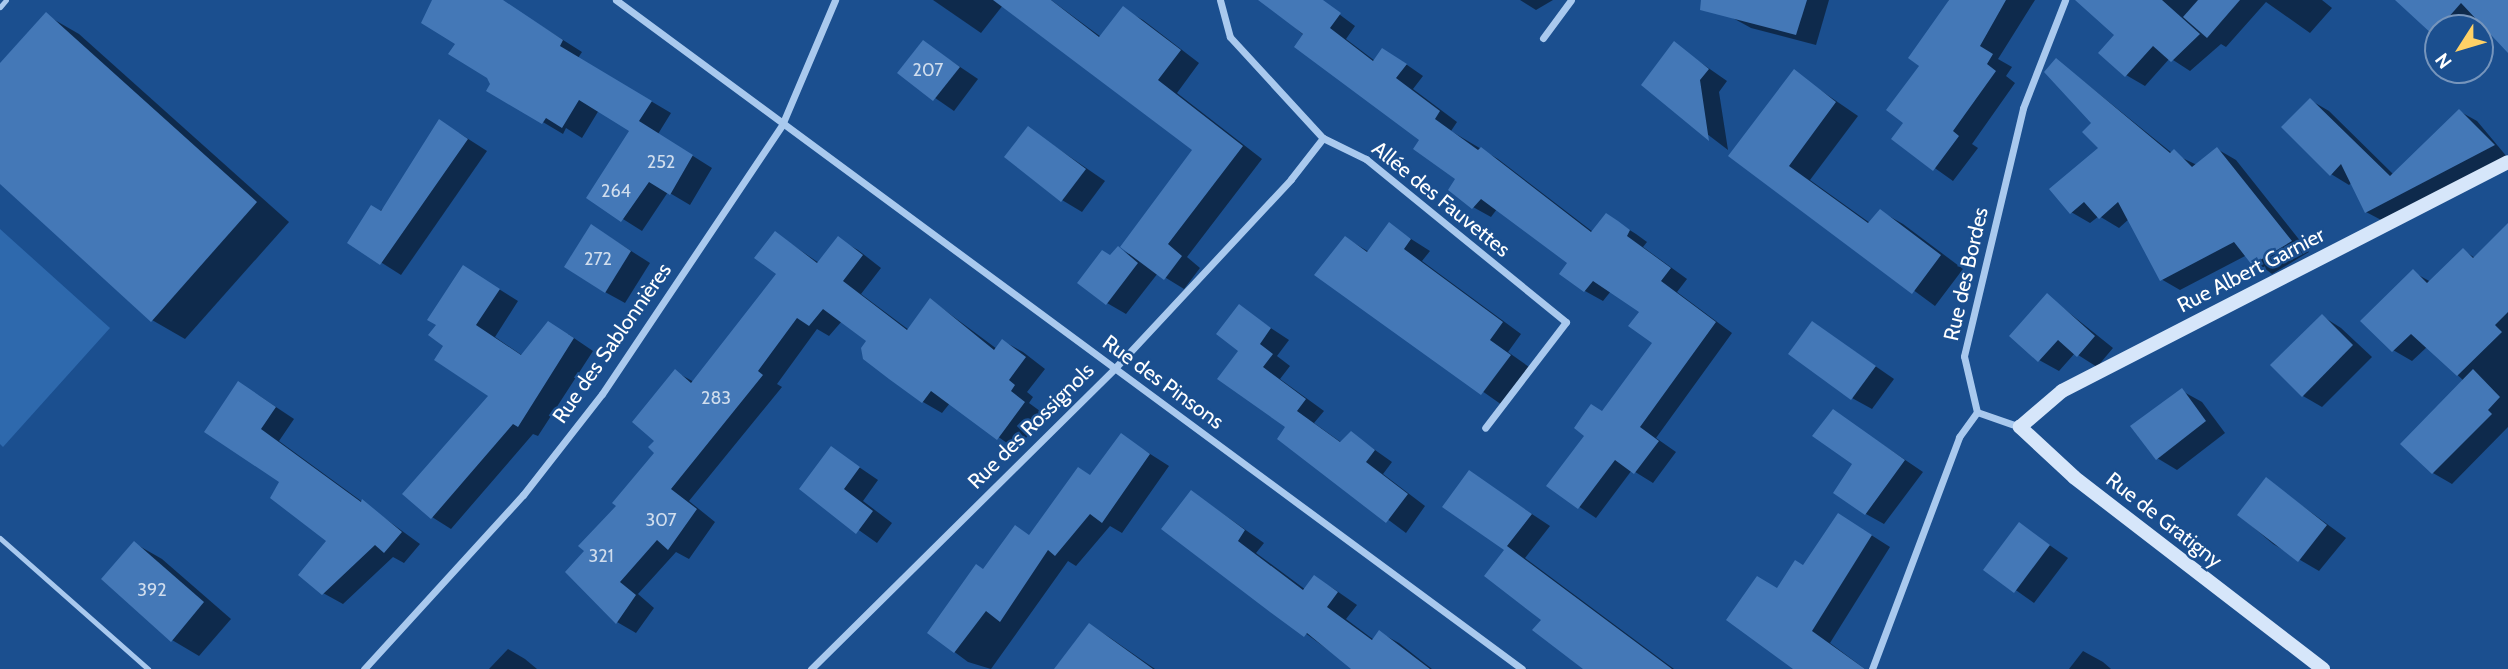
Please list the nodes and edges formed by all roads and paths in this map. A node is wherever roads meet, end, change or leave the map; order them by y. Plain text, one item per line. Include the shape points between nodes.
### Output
1 (6, 0) edge
2 (616, 0) edge
3 (835, 0) edge
4 (1220, 0) edge
5 (1571, 0) edge
6 (2065, 0) edge
7 (0, 7) edge
8 (1543, 38) dead end
9 (782, 125) junction
10 (1323, 138) junction
11 (2508, 162) edge
12 (1115, 368) junction
13 (1977, 412) junction
14 (2020, 427) junction
15 (1485, 428) dead end
16 (0, 538) edge
17 (148, 669) edge
18 (364, 669) edge
19 (811, 669) edge
20 (1522, 669) edge
21 (1872, 669) edge
22 (2323, 669) edge

1 - 7 lane
2 - 9 street, Rue des Pinsons via 750,96
3 - 9 street, Rue des Sablonnières
4 - 10 street, Allée des Fauvettes via 1230,37
5 - 8 street
6 - 13 street, Rue des Bordes via 2023,108 1964,356
9 - 12 street, Rue des Pinsons
9 - 18 street, Rue des Sablonnières via 602,394 523,495
10 - 12 street, Rue des Rossignols via 1291,179
10 - 15 street, Allée des Fauvettes via 1366,159 1566,322
11 - 14 street, Rue Albert Garnier via 2062,391
12 - 19 street, Rue des Rossignols
12 - 20 street, Rue des Pinsons
13 - 14 street, Rue de Gratigny
13 - 21 street via 1959,437
14 - 22 street, Rue de Gratigny via 2074,477
16 - 17 lane

